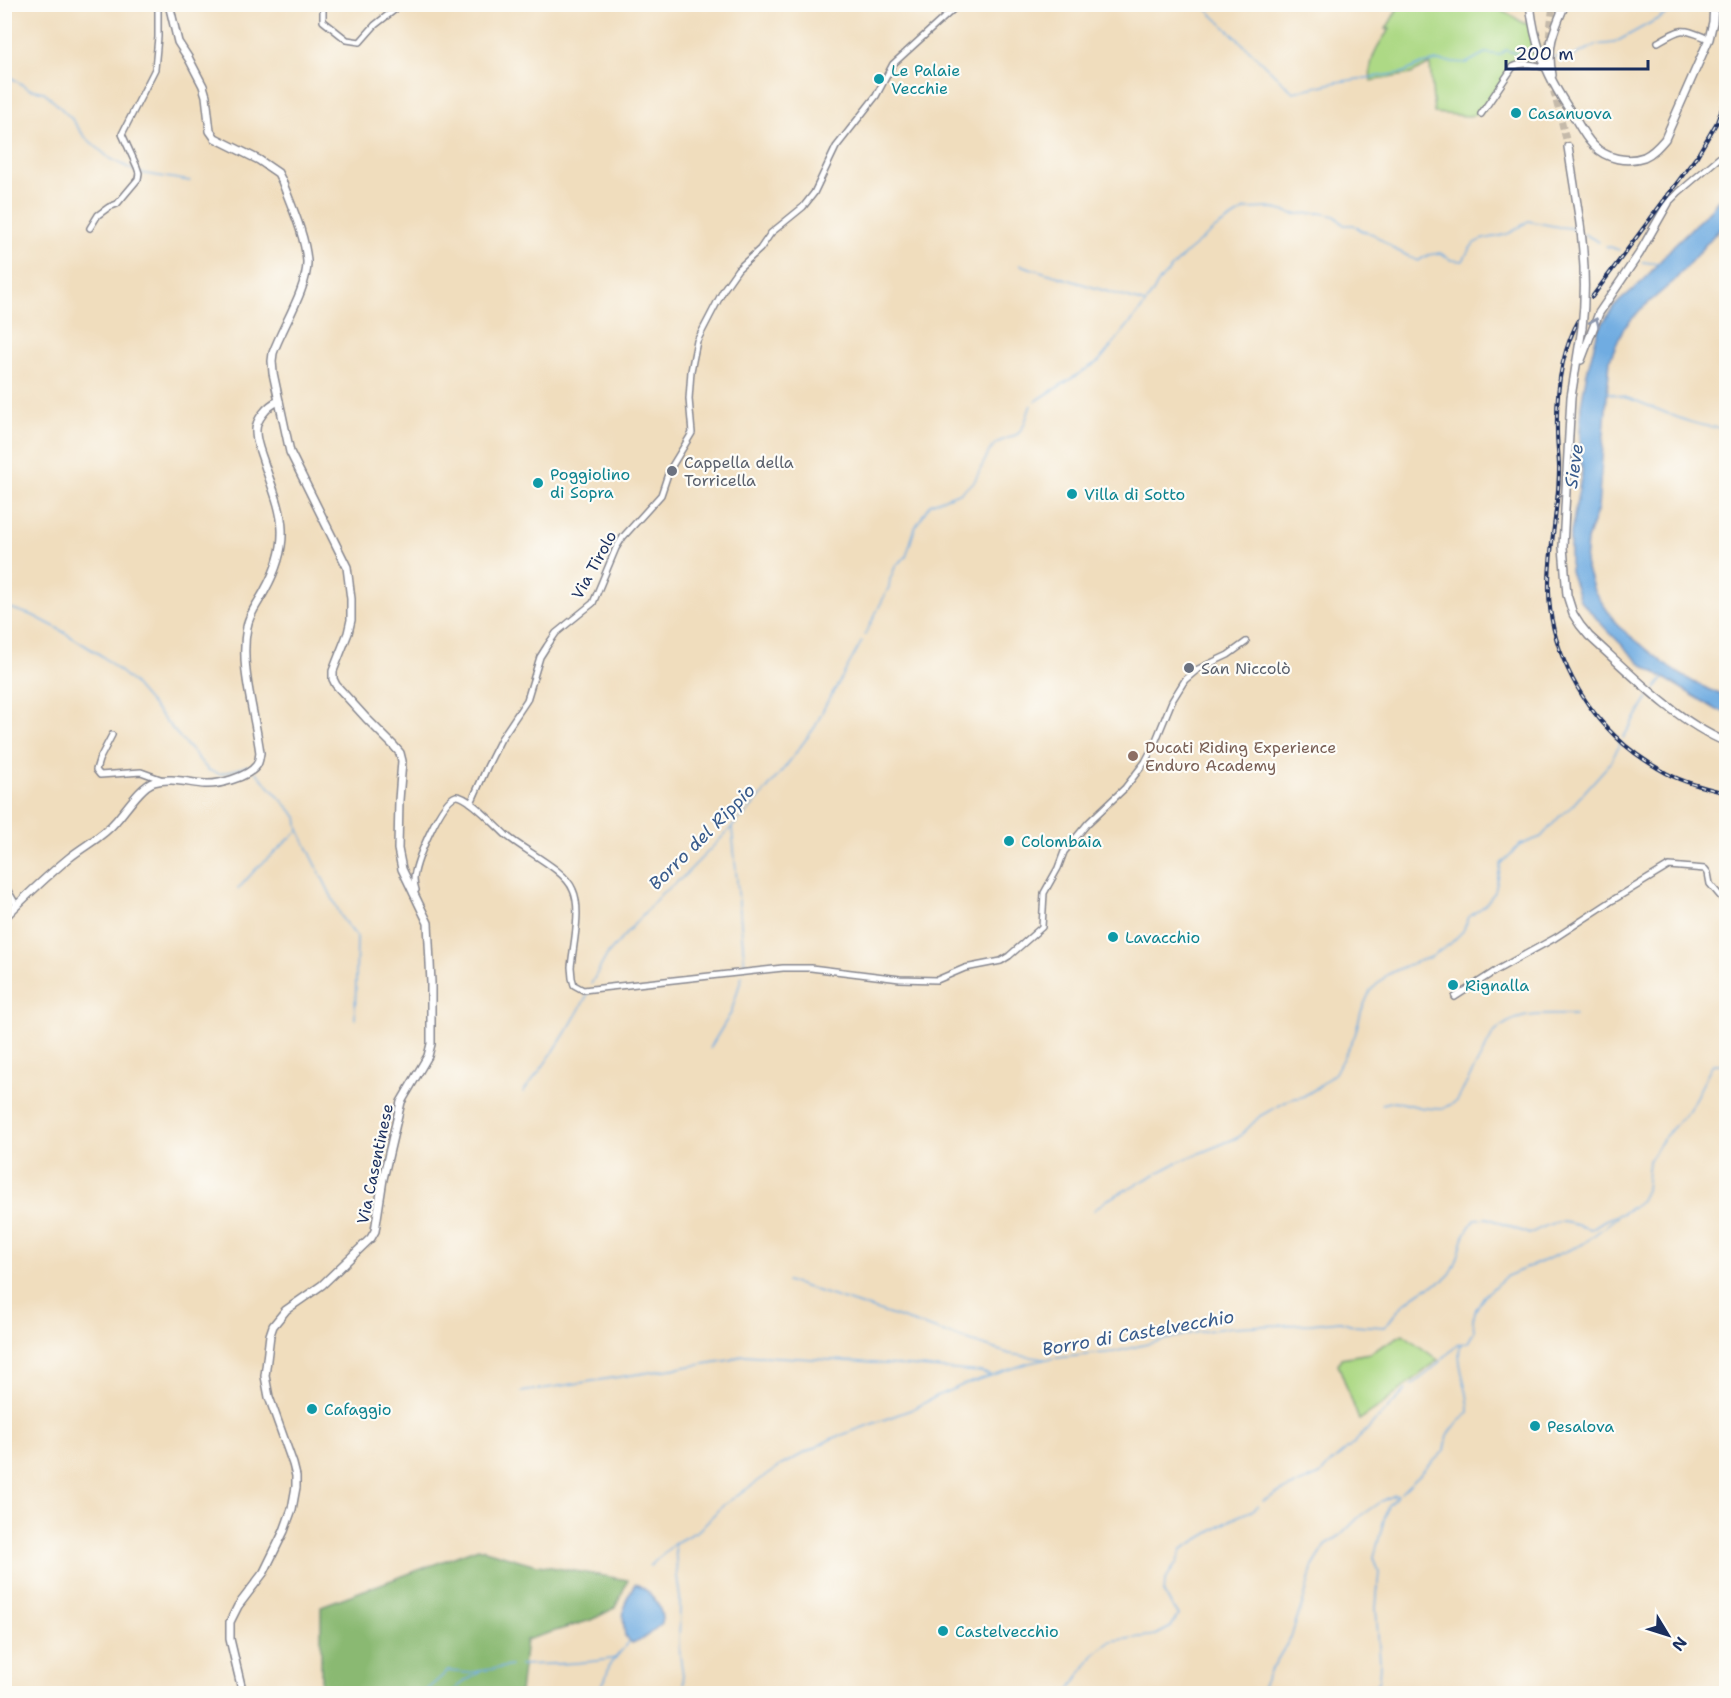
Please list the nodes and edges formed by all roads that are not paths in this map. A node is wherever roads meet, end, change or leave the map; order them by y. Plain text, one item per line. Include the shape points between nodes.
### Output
1 (158, 4) edge
2 (169, 4) edge
3 (323, 4) edge
4 (402, 4) edge
5 (959, 4) edge
6 (1530, 4) edge
7 (1565, 4) edge
8 (1714, 4) edge
9 (1709, 39) junction
10 (1658, 42) dead end
11 (1544, 62) junction
12 (1555, 86) junction
13 (1481, 114) dead end
14 (1568, 147) tunnel mouth
15 (1726, 152) edge
16 (1668, 203) joint
17 (90, 228) dead end
18 (1571, 397) junction
19 (279, 401) junction
20 (1246, 642) dead end
21 (112, 735) dead end
22 (1726, 742) edge
23 (166, 781) junction
24 (471, 803) junction
25 (4, 884) edge
26 (413, 892) junction
27 (1726, 903) edge
28 (17, 906) junction
29 (4, 918) edge
30 (1455, 997) dead end
31 (243, 1694) edge

1 - 17 street via 155,69 122,134 137,167 138,179 117,204 98,215
2 - 19 main road, Via Casentinese via 178,42 203,86 210,131 215,138 278,174 304,243 307,262 302,285 272,361
3 - 4 street via 323,21 348,40 360,42
5 - 24 street, Via Tirolo via 893,64 876,96 836,147 814,193 771,233 724,289 698,342 691,371 692,433 669,471 661,495 616,548 592,603 556,633 540,657 526,700 501,739
6 - 11 main road
7 - 12 main road via 1550,45
8 - 9 main road
9 - 10 street via 1680,30
9 - 12 main road via 1665,139 1646,156 1617,159 1594,146
11 - 12 main road
11 - 13 street via 1513,68
14 - 18 main road, bridge via 1586,286
15 - 16 street
18 -> 16 main road via 1599,313
18 - 22 main road via 1563,547 1567,595 1573,614 1589,636 1657,696 1699,728
19 - 23 main road via 260,418 255,430 278,504 282,532 274,570 247,626 246,673 260,753 258,765 241,777 208,784
19 - 26 main road, Via Casentinese via 294,463 347,567 351,620 333,679 400,753 398,849
20 - 24 street via 1185,680 1145,762 1064,852 1044,893 1042,927 1001,961 965,968 937,980 783,968 581,990 574,985 571,967 577,902 573,889 566,878 509,838
21 - 23 street via 99,760 96,770 100,775 141,772
23 - 28 main road via 155,781 145,787 109,829 69,858
24 - 26 street via 456,796 444,807 420,856
25 - 28 street
26 - 31 main road, Via Casentinese via 428,923 431,1044 401,1102 375,1231 322,1285 286,1310 270,1335 265,1376 293,1464 296,1487 292,1509 269,1562 230,1622 230,1639
27 - 30 street via 1710,884 1705,869 1669,866
28 - 29 main road

